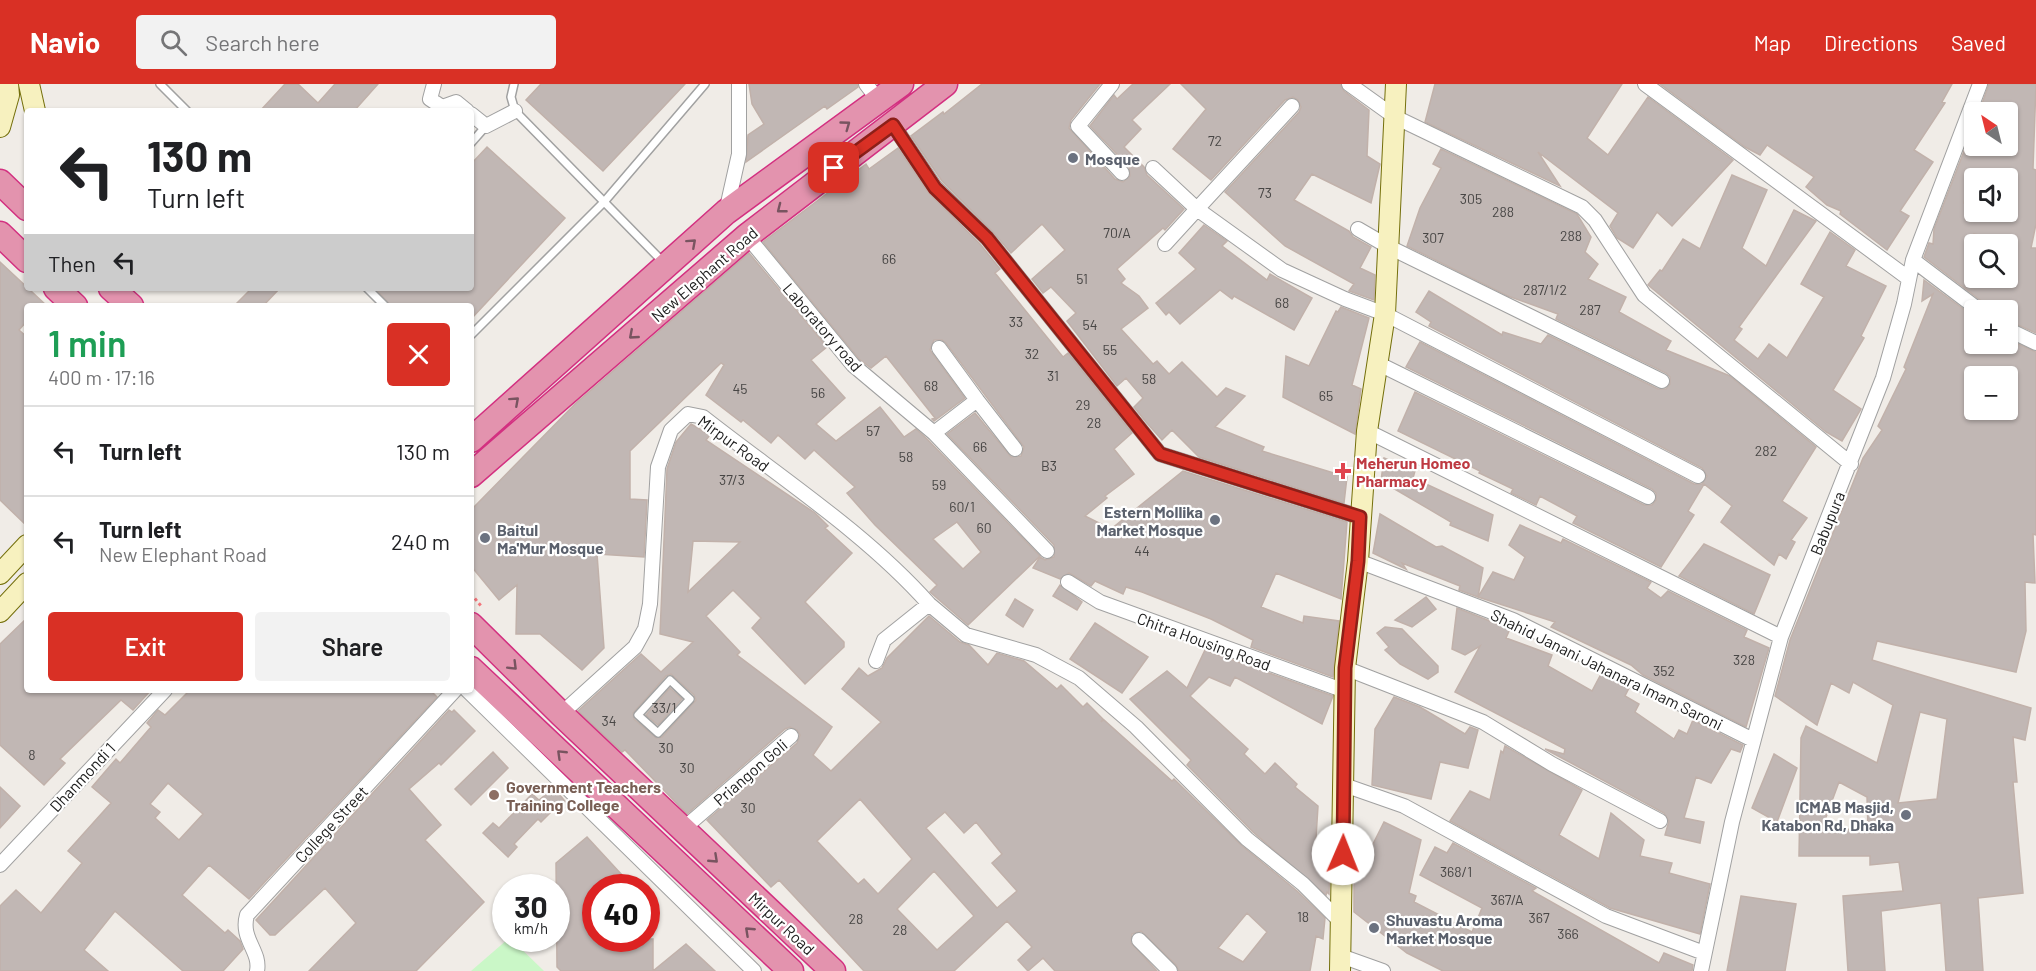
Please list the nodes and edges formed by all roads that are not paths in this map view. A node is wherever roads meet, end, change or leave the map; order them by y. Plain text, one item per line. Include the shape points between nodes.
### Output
1 (8, 84) edge
2 (29, 84) edge
3 (160, 84) edge
4 (434, 84) edge
5 (514, 84) edge
6 (705, 84) edge
7 (739, 84) edge
8 (901, 84) edge
9 (945, 84) edge
10 (1112, 84) edge
11 (1349, 84) edge
12 (1396, 84) edge
13 (1645, 84) edge
14 (1980, 84) edge
15 (872, 93) edge
16 (1292, 106) dead end
17 (34, 108) edge
18 (185, 108) edge
19 (463, 108) edge
20 (515, 111) junction
21 (474, 116) edge
22 (1395, 117) junction
23 (893, 125) junction
24 (486, 126) junction
25 (0, 127) edge
26 (474, 140) edge
27 (1152, 168) dead end
28 (1122, 172) dead end
29 (0, 182) edge
30 (604, 202) junction
31 (24, 205) edge
32 (1197, 209) junction
33 (726, 212) junction
34 (1358, 229) dead end
35 (0, 234) edge
36 (747, 236) junction
37 (1165, 244) dead end
38 (1389, 247) junction
39 (24, 257) edge
40 (1913, 260) junction
41 (666, 266) junction
42 (1908, 278) junction
43 (59, 291) edge
44 (114, 291) edge
45 (370, 291) edge
46 (1966, 300) edge
47 (72, 303) edge
48 (127, 303) edge
49 (382, 303) edge
50 (1386, 314) junction
51 (474, 332) edge
52 (2018, 334) edge
53 (2036, 343) edge
54 (939, 348) dead end
55 (1377, 363) junction
56 (1662, 381) dead end
57 (977, 400) junction
58 (1367, 431) junction
59 (934, 433) junction
60 (474, 437) edge
61 (1015, 449) dead end
62 (496, 453) junction
63 (1851, 464) junction
64 (474, 472) edge
65 (1698, 476) dead end
66 (474, 480) edge
67 (1648, 497) dead end
68 (1360, 517) junction
69 (24, 548) edge
70 (1047, 551) dead end
71 (1358, 561) junction
72 (0, 574) edge
73 (1068, 582) dead end
74 (24, 586) edge
75 (929, 604) junction
76 (0, 612) edge
77 (477, 616) edge
78 (1781, 637) junction
79 (876, 661) dead end
80 (1345, 668) junction
81 (474, 680) edge
82 (474, 680) edge
83 (1345, 691) junction
84 (162, 693) edge
85 (452, 693) edge
86 (690, 699) joint
87 (561, 714) junction
88 (791, 736) dead end
89 (1754, 740) junction
90 (1344, 785) junction
91 (1660, 821) dead end
92 (682, 829) junction
93 (0, 865) edge
94 (1341, 922) junction
95 (1139, 940) dead end
96 (1704, 953) junction
97 (1340, 963) edge
98 (257, 971) edge
99 (754, 971) edge
100 (791, 971) edge
101 (833, 971) edge
102 (1170, 971) edge
103 (1383, 971) edge
104 (1701, 971) edge

1 - 25 street
2 - 17 street
3 - 18 lane
4 - 19 street via 430,99 442,107 456,102
5 - 20 lane
6 - 30 lane
7 - 33 street via 739,154
8 - 15 highway, New Elephant Road
9 - 23 highway, New Elephant Road
10 - 28 street via 1078,126
11 - 22 street
12 - 22 street
13 - 42 street
14 - 40 street, Babupura
33 -> 15 highway, New Elephant Road
16 - 32 street
20 - 24 street
20 - 30 lane
21 - 24 street
22 - 38 street
22 - 63 street via 1582,207 1595,220 1644,295
23 -> 36 highway, New Elephant Road
23 - 68 street via 935,188 987,238 1160,454
24 - 26 lane
27 - 32 street
29 - 31 highway
30 - 41 lane
30 - 51 lane
32 - 37 street
32 - 50 street via 1282,270
41 -> 33 highway, New Elephant Road
34 - 38 street
35 - 39 highway
36 - 59 street, Laboratory road via 853,365
36 -> 62 highway, New Elephant Road
38 - 50 street
38 - 56 street
40 - 42 street, Babupura
40 - 46 street
60 -> 41 highway, New Elephant Road
42 - 63 street, Babupura via 1882,378
43 - 47 highway
44 - 48 highway
45 - 49 lane
50 - 55 street
50 - 65 street
52 - 53 street
54 - 57 street
55 - 58 street
55 - 67 street
57 - 59 street
57 - 61 street
58 - 68 street
58 - 78 street
59 - 70 street, Laboratory road
62 - 64 highway, New Elephant Road
62 - 66 highway
63 - 78 street, Babupura
68 - 71 street
69 - 72 street
71 - 80 street
71 - 89 street, Shahid Janani Jahanara Imam Saroni via 1513,620
73 - 83 street, Chitra Housing Road via 1100,602
74 - 76 street
75 - 79 street via 884,640
75 - 87 street, Mirpur Road via 905,577 703,417 688,414 671,430 658,467 650,604 645,628 635,647
75 - 94 street via 966,635 1036,655 1079,678 1136,727 1247,839 1303,884
77 -> 87 highway, Mirpur Road
78 - 89 street, Babupura
80 - 83 street
80 - 91 street via 1483,722
81 - 99 street
100 -> 82 highway, Mirpur Road
83 - 90 street
84 - 93 street, Dhanmondi 1
85 - 98 street, College Street via 247,915 243,927 255,954
86 - 86 lane via 670,680 638,715 658,733
87 - 92 highway, Mirpur Road
88 - 92 street, Priangon Goli
89 - 96 street, Babupura
90 - 94 street
90 - 96 street via 1404,806 1606,916
92 -> 101 highway, Mirpur Road
94 - 97 street
95 - 102 street
96 - 104 street, Babupura
97 - 103 street

